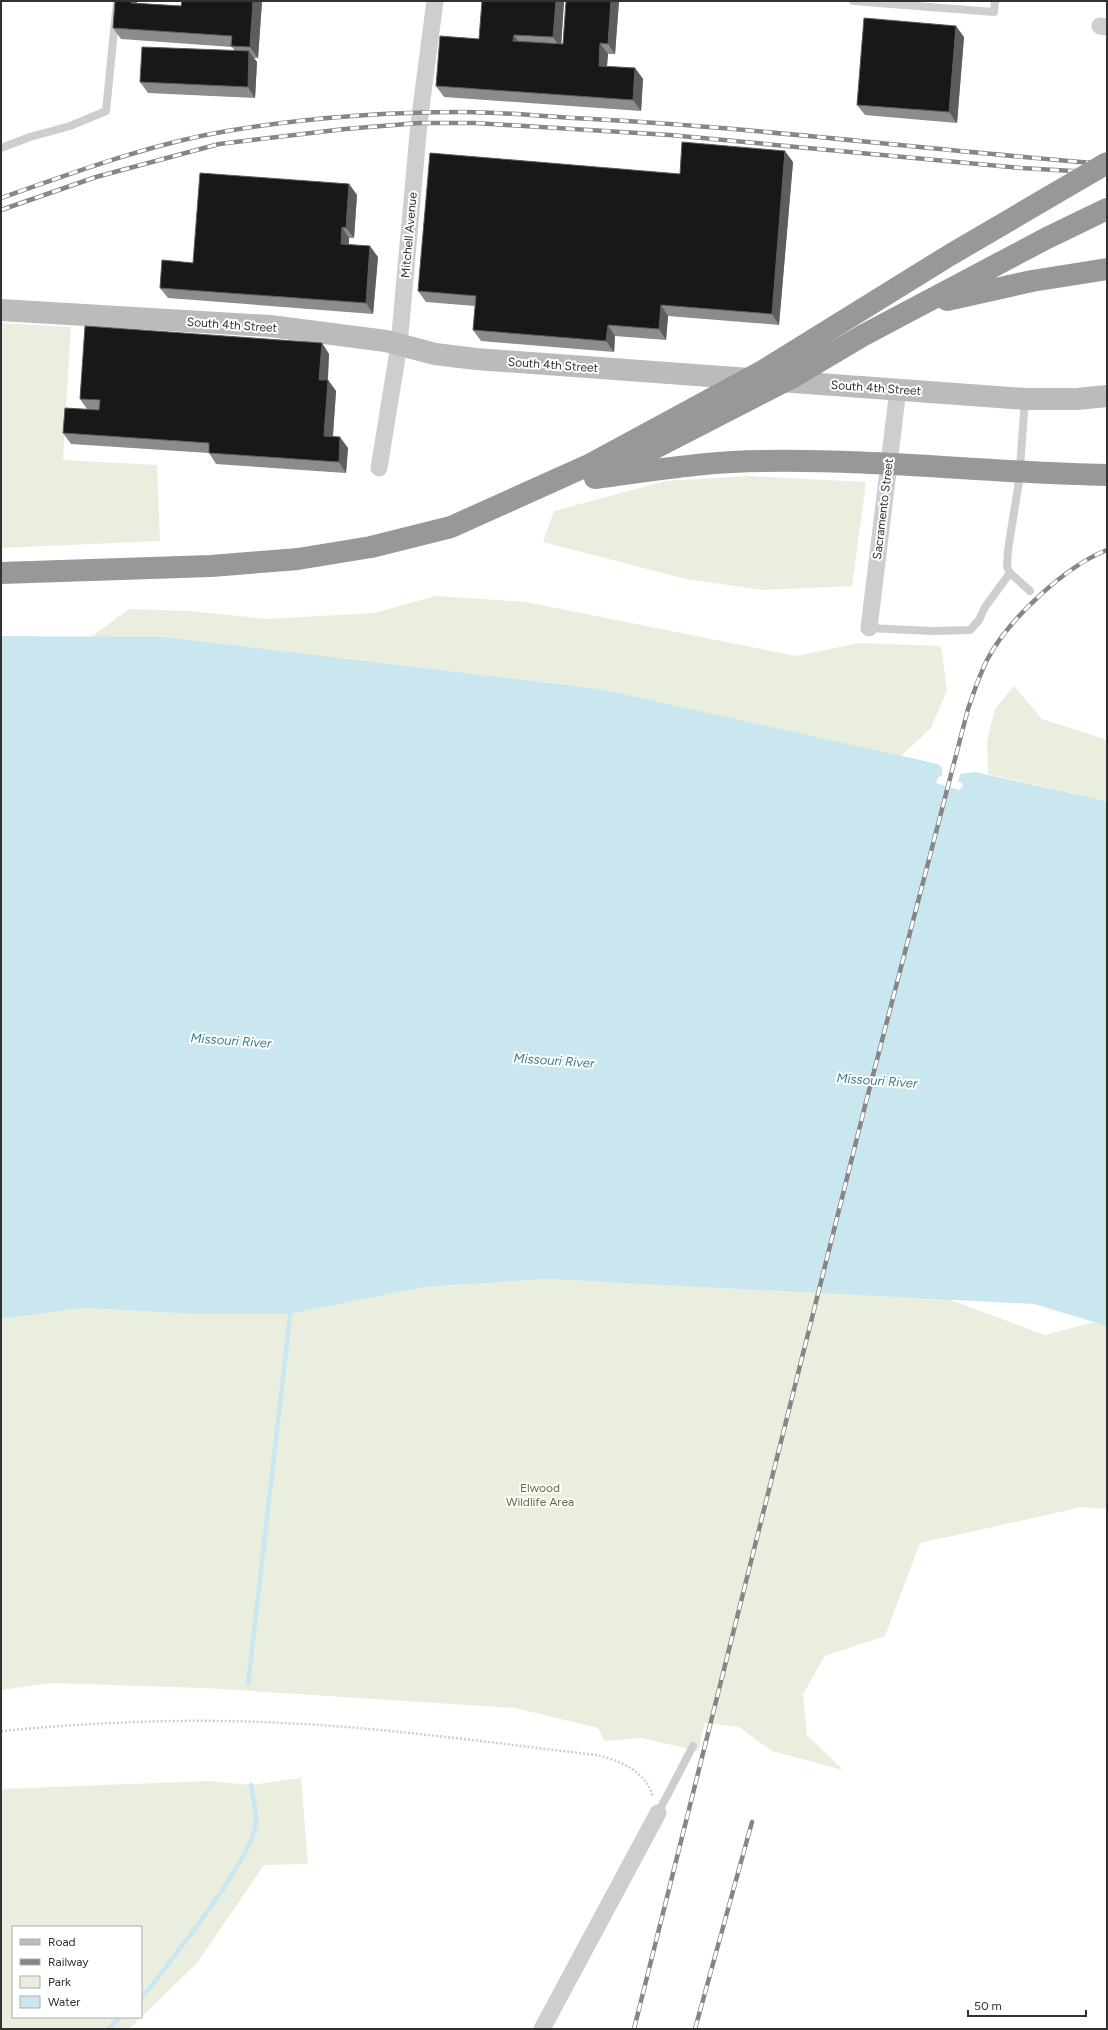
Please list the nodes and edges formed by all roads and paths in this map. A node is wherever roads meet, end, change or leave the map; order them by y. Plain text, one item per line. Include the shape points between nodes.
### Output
1 (117, 1) edge
2 (435, 1) edge
3 (853, 1) edge
4 (995, 1) edge
5 (1, 148) edge
6 (1107, 163) edge
7 (1107, 210) edge
8 (1107, 269) edge
9 (1, 310) edge
10 (829, 331) junction
11 (399, 345) junction
12 (898, 389) junction
13 (1107, 396) edge
14 (1025, 398) junction
15 (379, 468) dead end
16 (1107, 475) edge
17 (595, 478) junction
18 (1010, 573) junction
19 (1, 574) edge
20 (1030, 591) dead end
21 (869, 628) joint
22 (1, 1731) edge
23 (693, 1746) dead end
24 (658, 1813) junction
25 (542, 2029) edge

1 - 5 lane via 106,111 70,126
2 - 11 street, Mitchell Avenue via 419,123
3 - 4 lane via 994,12
6 - 10 highway, bridge via 950,255
7 - 17 highway, bridge via 1047,238 862,336 793,377
8 - 10 highway, bridge via 1032,281
9 - 11 main road, South 4th Street via 270,326 386,341
10 - 19 highway, bridge via 760,372 591,464 451,527 371,547 298,559 211,566
11 - 12 main road, South 4th Street via 435,354 476,359
11 - 15 street, Mitchell Avenue
12 - 14 main road, South 4th Street
12 - 21 street, Sacramento Street
13 - 14 main road, South 4th Street via 1077,399
14 - 18 lane via 1019,481 1008,550 1007,567
16 - 17 highway, bridge via 860,462 762,461 715,463
17 - 19 highway, bridge via 450,527 371,547 296,559 210,567
18 - 20 lane
18 - 21 lane via 970,630
22 - 24 path via 158,1720 286,1723 413,1734 596,1755 615,1760 637,1772 652,1792
23 - 24 lane
24 - 25 street

